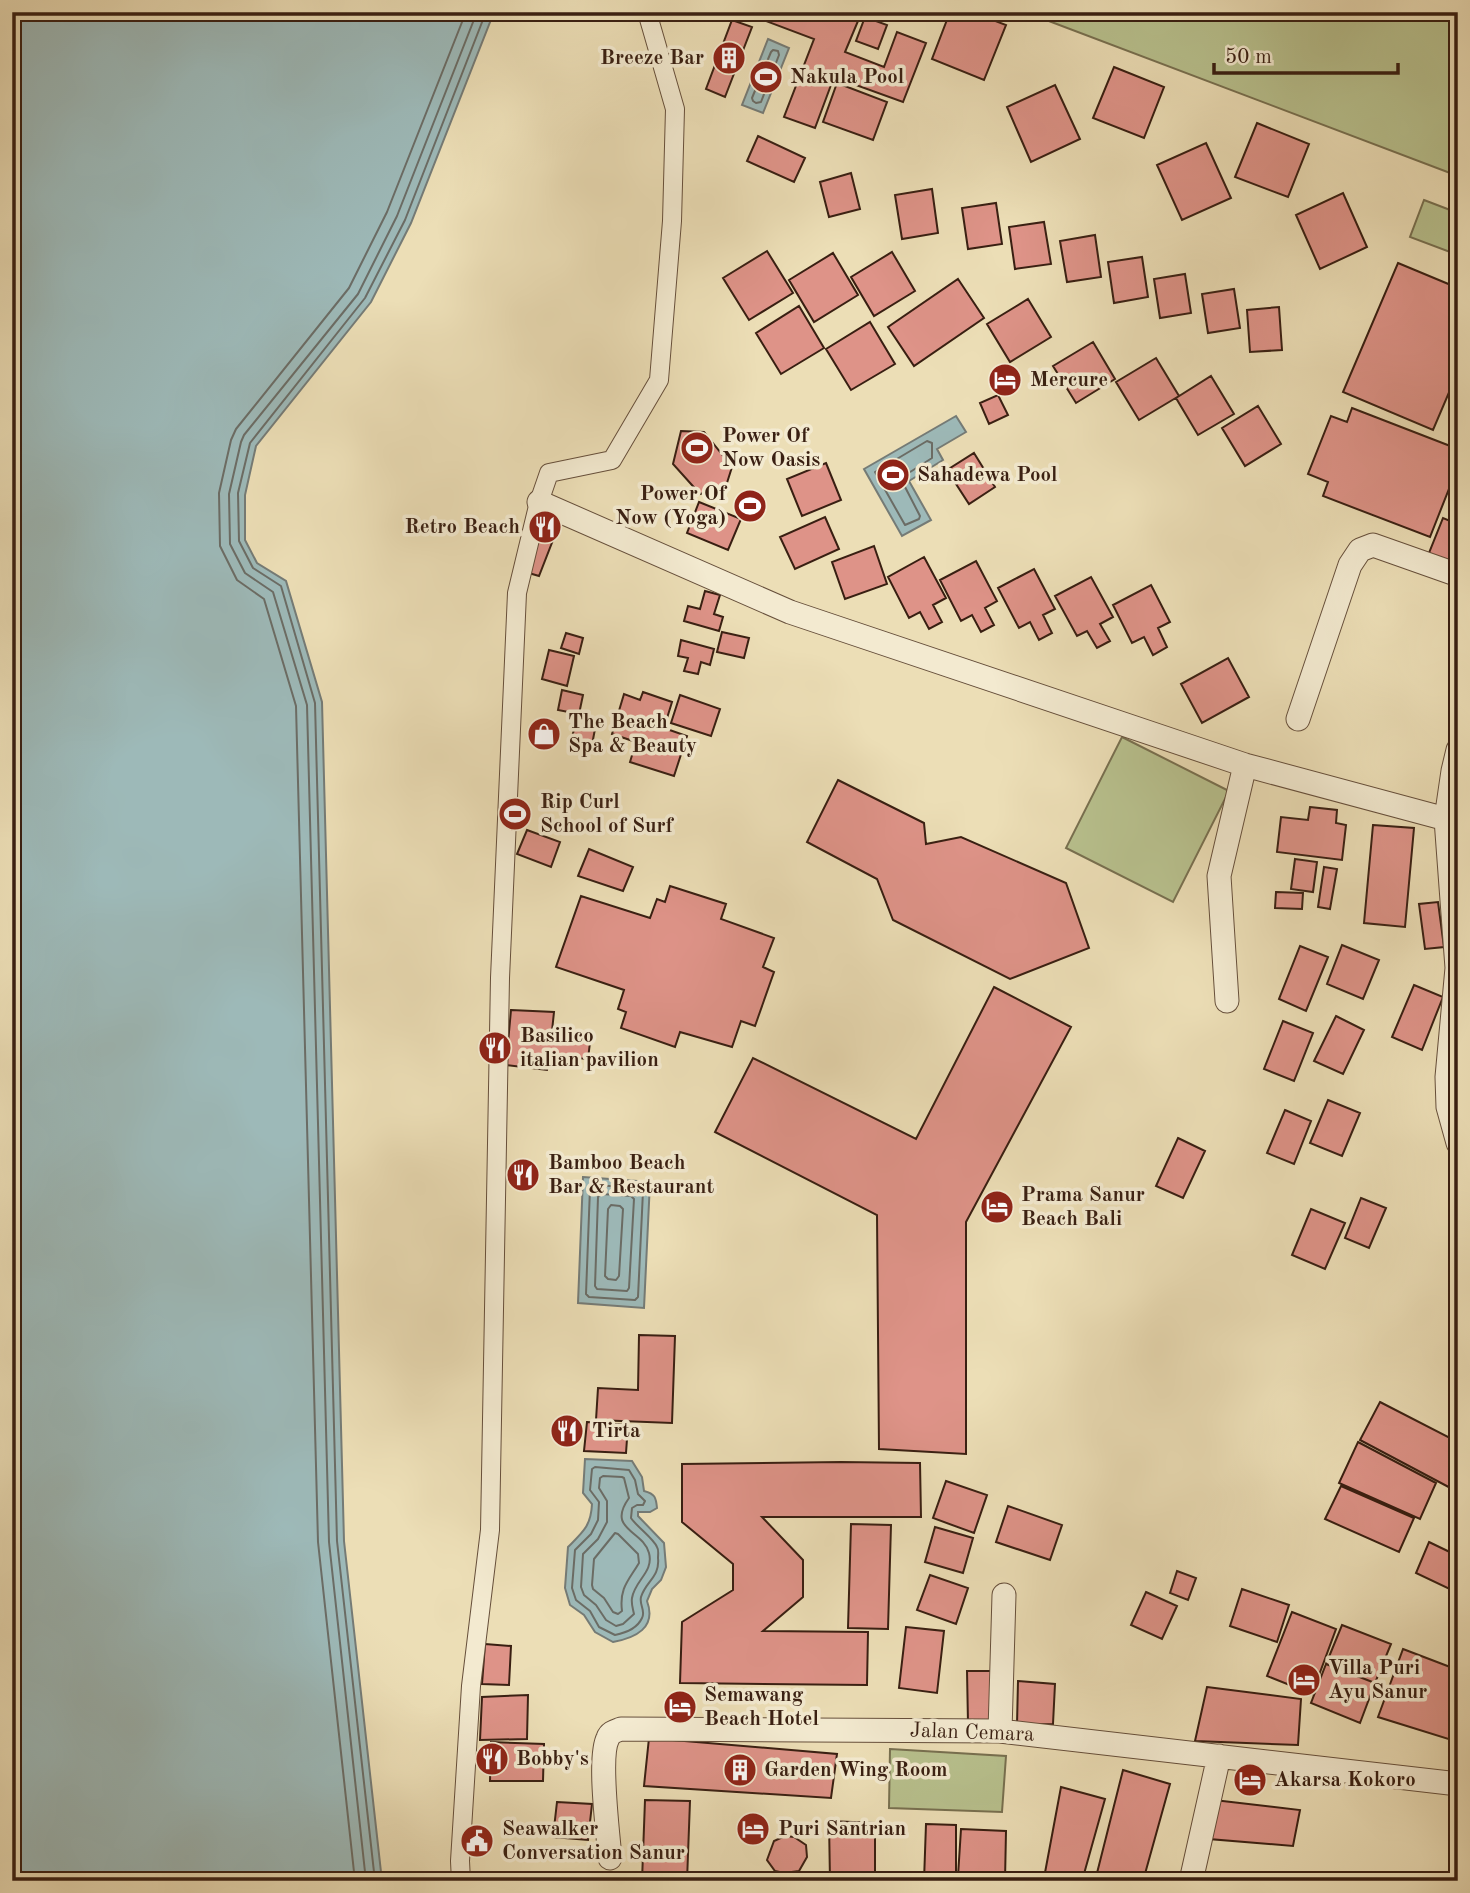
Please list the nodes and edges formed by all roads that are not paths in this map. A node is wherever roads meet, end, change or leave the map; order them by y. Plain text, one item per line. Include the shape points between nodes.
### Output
1 (647, 12) edge
2 (539, 502) junction
3 (1458, 575) edge
4 (1298, 719) dead end
5 (1458, 750) edge
6 (1245, 765) junction
7 (1446, 819) junction
8 (1227, 1001) dead end
9 (1458, 1143) edge
10 (1004, 1595) dead end
11 (1000, 1731) junction
12 (1219, 1756) junction
13 (1458, 1784) edge
14 (610, 1858) dead end
15 (461, 1881) edge
16 (1191, 1881) edge

1 - 2 street via 675,109 673,221 659,380 612,460 549,473
2 - 6 street via 790,612
2 - 15 street via 517,593 500,978 490,1530 471,1686
3 - 4 street via 1373,545 1360,550 1350,565
5 - 7 street
6 - 7 street
6 - 8 street via 1219,876
7 - 9 street via 1457,968 1448,1107
10 - 11 street
11 - 12 street, Jalan Cemara
11 - 14 street, Jalan Cemara via 621,1729 612,1732 603,1756
12 - 13 street, Jalan Cemara
12 - 16 street

